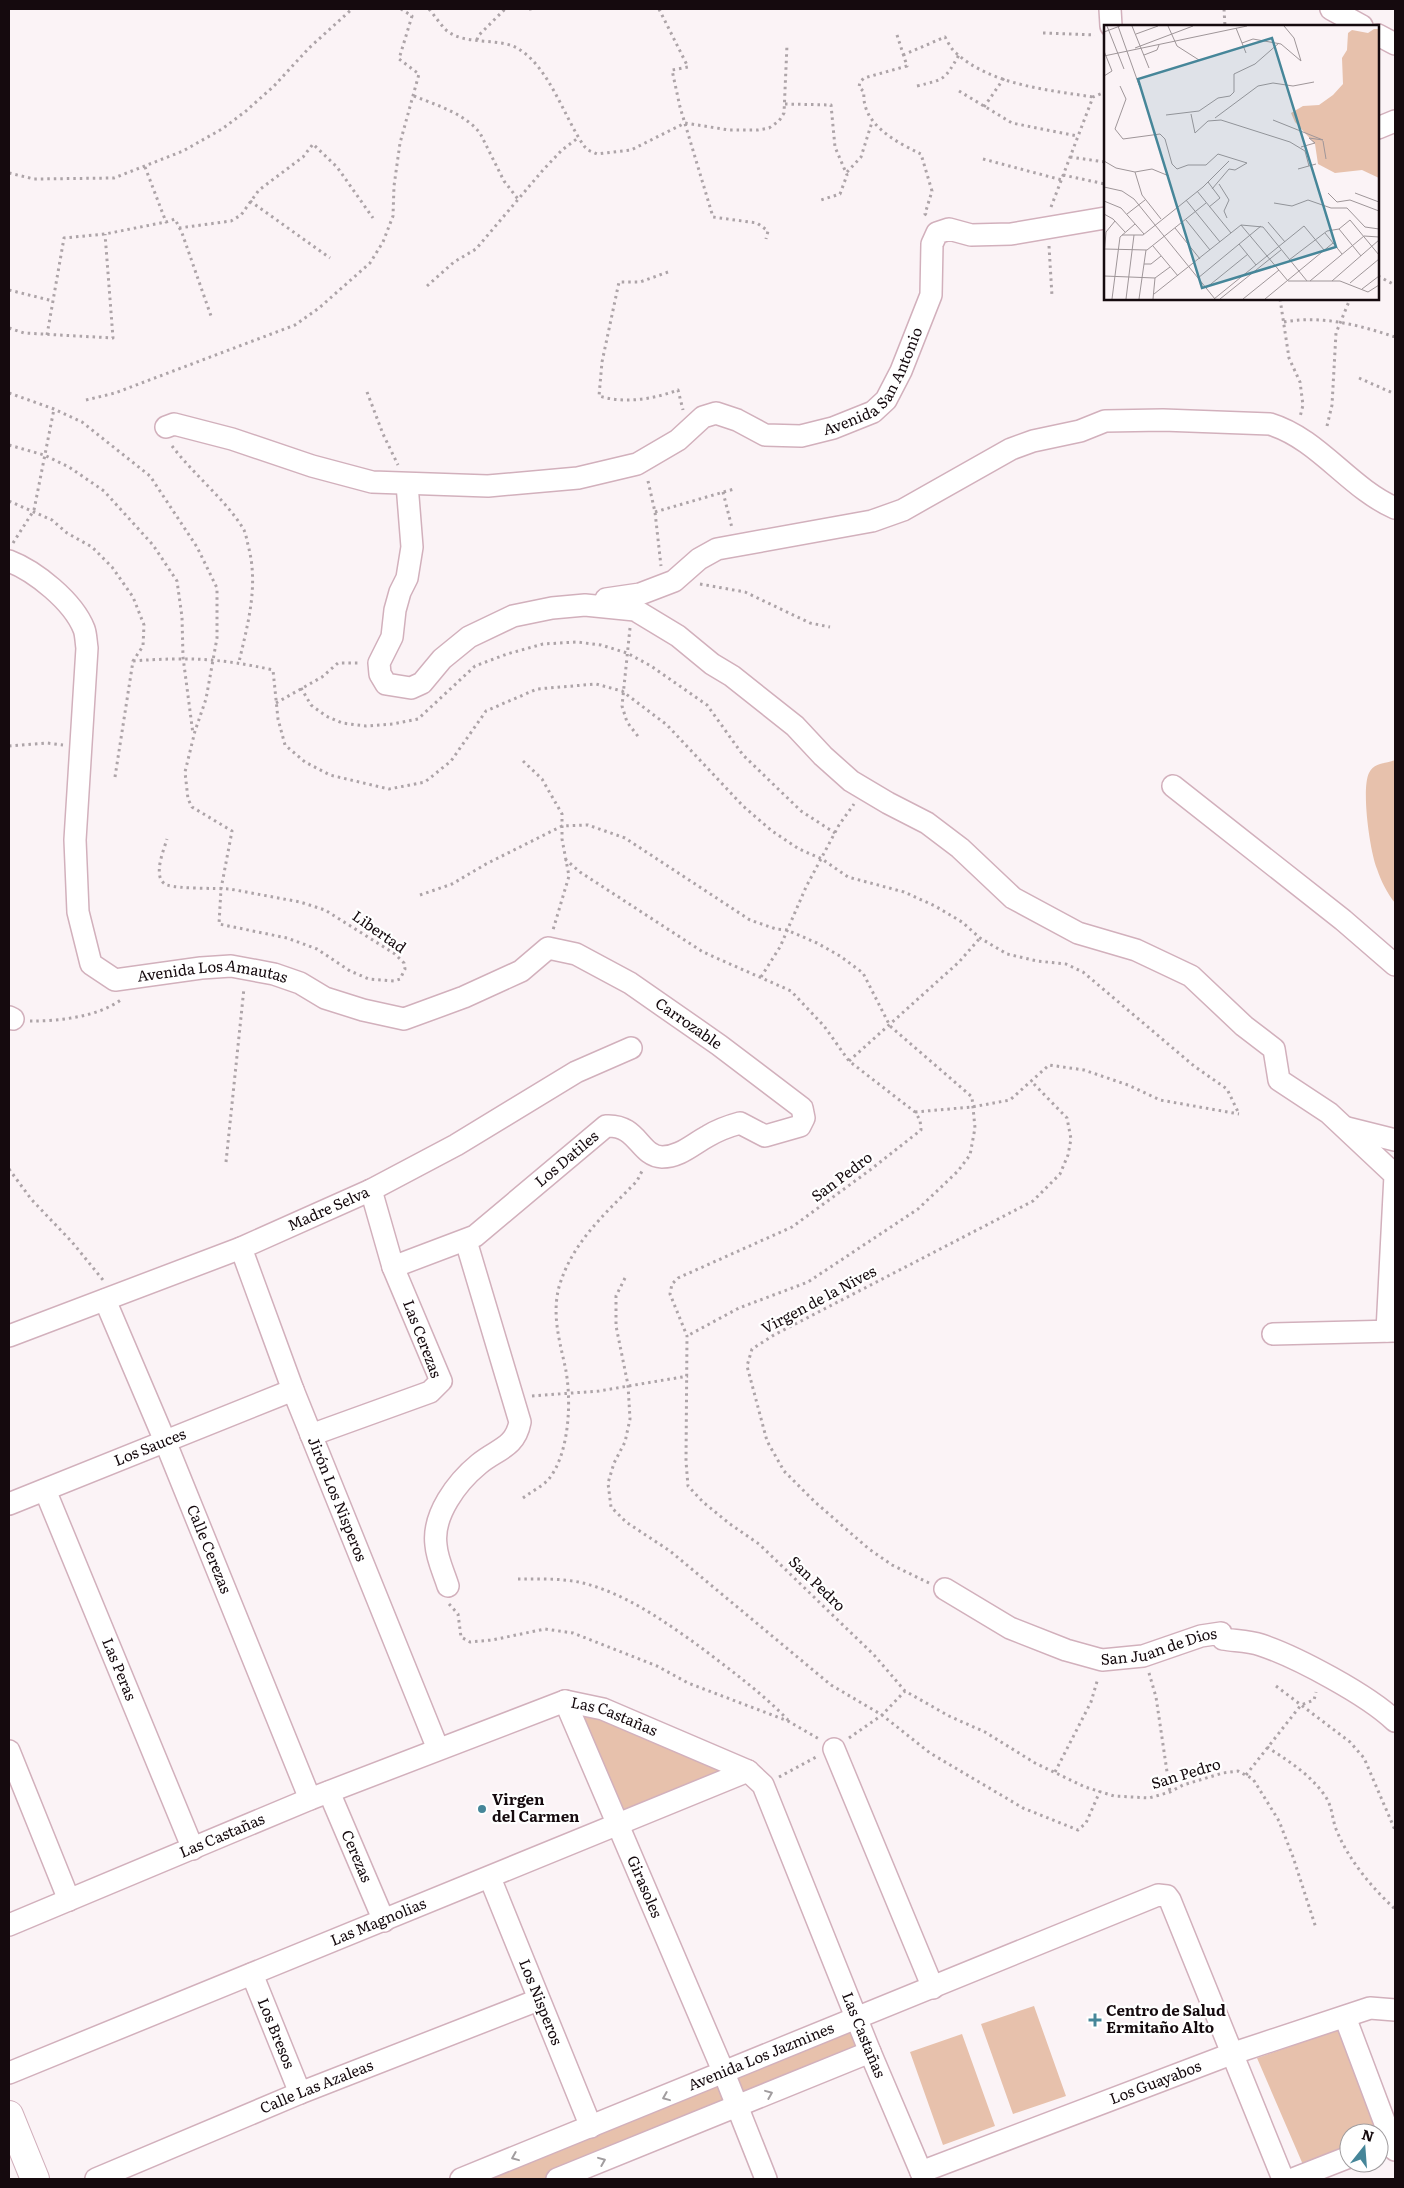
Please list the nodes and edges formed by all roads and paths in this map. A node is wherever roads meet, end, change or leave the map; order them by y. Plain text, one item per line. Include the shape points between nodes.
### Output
1 (352, 9) edge
2 (401, 9) edge
3 (429, 9) edge
4 (505, 9) edge
5 (659, 9) edge
6 (1110, 9) edge
7 (1224, 9) edge
8 (1331, 9) edge
9 (1105, 25) edge
10 (1224, 25) edge
11 (1360, 25) edge
12 (1104, 30) edge
13 (1043, 33) dead end
14 (897, 36) dead end
15 (1379, 36) edge
16 (477, 40) junction
17 (1395, 44) edge
18 (787, 45) dead end
19 (903, 55) junction
20 (959, 55) junction
21 (1004, 78) junction
22 (917, 86) dead end
23 (959, 92) dead end
24 (1104, 92) edge
25 (414, 96) junction
26 (1093, 97) junction
27 (785, 104) junction
28 (984, 106) junction
29 (1395, 121) edge
30 (873, 122) junction
31 (685, 123) junction
32 (1379, 128) edge
33 (1077, 136) junction
34 (578, 138) junction
35 (1070, 157) junction
36 (984, 158) dead end
37 (1104, 162) edge
38 (145, 167) junction
39 (847, 172) junction
40 (9, 173) edge
41 (1064, 175) junction
42 (1062, 180) junction
43 (1104, 184) edge
44 (518, 199) junction
45 (821, 200) dead end
46 (250, 201) junction
47 (373, 218) dead end
48 (1104, 218) edge
49 (166, 222) junction
50 (179, 228) junction
51 (1045, 228) junction
52 (940, 232) junction
53 (105, 234) junction
54 (766, 239) dead end
55 (330, 258) dead end
56 (668, 272) dead end
57 (1379, 277) edge
58 (1395, 285) edge
59 (427, 286) dead end
60 (9, 290) edge
61 (1052, 296) dead end
62 (1280, 300) edge
63 (1350, 300) edge
64 (53, 301) junction
65 (211, 316) dead end
66 (1284, 322) junction
67 (1341, 322) junction
68 (9, 328) edge
69 (47, 335) junction
70 (1395, 336) edge
71 (1359, 378) dead end
72 (367, 392) dead end
73 (9, 393) edge
74 (1395, 394) edge
75 (86, 400) dead end
76 (54, 409) junction
77 (1299, 423) dead end
78 (1327, 426) dead end
79 (166, 427) joint
80 (689, 430) junction
81 (9, 445) edge
82 (44, 455) junction
83 (643, 461) junction
84 (407, 484) junction
85 (734, 489) dead end
86 (723, 492) junction
87 (9, 501) edge
88 (1395, 508) edge
89 (34, 510) junction
90 (655, 512) junction
91 (736, 545) junction
92 (9, 550) edge
93 (9, 561) edge
94 (669, 584) junction
95 (552, 608) junction
96 (635, 610) junction
97 (830, 627) dead end
98 (627, 653) junction
99 (183, 657) junction
100 (212, 659) junction
101 (133, 661) junction
102 (239, 662) junction
103 (379, 663) junction
104 (301, 688) junction
105 (622, 691) junction
106 (276, 703) junction
107 (194, 736) junction
108 (640, 740) dead end
109 (9, 746) edge
110 (80, 746) junction
111 (523, 761) dead end
112 (115, 777) dead end
113 (1174, 786) dead end
114 (864, 789) junction
115 (562, 826) junction
116 (835, 833) junction
117 (167, 839) dead end
118 (566, 859) junction
119 (822, 859) junction
120 (221, 888) junction
121 (420, 895) dead end
122 (788, 930) junction
123 (980, 938) junction
124 (548, 948) junction
125 (1395, 965) edge
126 (246, 970) junction
127 (761, 977) junction
128 (122, 999) dead end
129 (11, 1018) edge
130 (890, 1026) junction
131 (631, 1048) dead end
132 (849, 1062) junction
133 (1031, 1081) junction
134 (972, 1106) junction
135 (915, 1112) junction
136 (1345, 1128) junction
137 (1395, 1140) edge
138 (651, 1153) junction
139 (226, 1162) dead end
140 (9, 1169) edge
141 (371, 1190) junction
142 (466, 1241) junction
143 (241, 1248) junction
144 (393, 1267) junction
145 (625, 1278) dead end
146 (111, 1298) junction
147 (1391, 1331) edge
148 (1273, 1334) dead end
149 (9, 1336) edge
150 (687, 1336) junction
151 (688, 1376) junction
152 (628, 1386) junction
153 (293, 1390) junction
154 (569, 1394) junction
155 (515, 1400) junction
156 (311, 1435) junction
157 (165, 1441) junction
158 (45, 1490) junction
159 (523, 1498) dead end
160 (9, 1504) edge
161 (518, 1579) dead end
162 (448, 1586) joint
163 (945, 1589) joint
164 (1143, 1656) junction
165 (1102, 1660) junction
166 (1276, 1686) dead end
167 (565, 1700) junction
168 (1301, 1705) junction
169 (788, 1721) junction
170 (1395, 1721) edge
171 (1267, 1747) junction
172 (438, 1749) junction
173 (834, 1749) joint
174 (9, 1751) edge
175 (748, 1771) junction
176 (1055, 1772) junction
177 (1246, 1775) junction
178 (1100, 1791) junction
179 (1170, 1792) junction
180 (319, 1795) junction
181 (619, 1825) junction
182 (1395, 1830) edge
183 (193, 1849) junction
184 (490, 1878) junction
185 (69, 1900) junction
186 (1395, 1909) edge
187 (384, 1921) junction
188 (9, 1925) edge
189 (1316, 1928) dead end
190 (252, 1974) junction
191 (933, 1988) junction
192 (538, 2000) junction
193 (1395, 2010) edge
194 (1345, 2017) junction
195 (857, 2019) junction
196 (870, 2052) junction
197 (1231, 2054) junction
198 (9, 2073) edge
199 (724, 2073) junction
200 (300, 2093) junction
201 (738, 2107) junction
202 (9, 2115) edge
203 (1381, 2123) edge
204 (591, 2127) junction
205 (1339, 2161) edge
206 (922, 2175) edge
207 (35, 2179) edge
208 (96, 2179) edge
209 (461, 2179) edge
210 (557, 2179) edge
211 (766, 2179) edge
212 (1283, 2179) edge
213 (1293, 2179) edge

1 - 38 path via 274,86 230,123 183,151
2 - 25 path via 412,16 399,59 419,74
3 - 16 path via 452,34
4 - 16 path
5 - 31 path via 688,67 672,70
6 - 9 street
7 - 10 path
8 - 11 street
12 - 13 path
14 - 19 path
15 - 17 street
16 - 34 path via 505,44 528,57 551,87
18 - 27 path
19 - 20 path via 945,37
19 - 30 path via 907,66 860,82 859,87 864,92 863,104
20 - 21 path via 971,64
20 - 22 path via 946,77
21 - 26 path
21 - 28 path
23 - 28 path
24 - 26 path
25 - 44 path via 457,114 475,127 504,182
25 - 75 path via 400,143 394,216 365,268 295,325 115,394
26 - 33 path
27 - 31 path via 779,121 769,128 729,130
27 - 39 path via 831,104 835,147
28 - 33 path via 1018,126
29 - 32 street
30 - 39 path via 861,157
30 - 52 path via 901,144 921,154 932,191 924,214 936,220
31 - 34 path via 631,150 597,154 588,150
31 - 54 path via 712,217 757,223 768,231
33 - 35 path
34 - 44 path via 562,150
35 - 37 path
35 - 41 path
36 - 42 path
38 - 40 path via 102,179 34,179
38 - 49 path
39 - 45 path via 840,194
41 - 42 path
41 - 43 path
42 - 51 path via 1048,220 1054,221
44 - 59 path via 476,249 454,262
46 - 47 path via 313,144 337,167
46 - 50 path via 241,215 232,221
46 - 55 path
48 - 51 street
49 - 50 path via 175,220
49 - 53 path
50 - 65 path
51 - 52 street via 1011,234 971,235 949,229
51 - 61 path
52 - 80 street, Avenida San Antonio via 932,244 931,295 901,371 886,400 873,412 833,428 801,436 765,435 716,413 703,417
53 - 64 path via 64,238
53 - 69 path via 113,338
56 - 80 path via 640,282 619,282 602,362 599,396 658,398 678,390
57 - 58 path
60 - 64 path
62 - 66 path
63 - 67 path
64 - 69 path
66 - 67 path via 1306,318
66 - 77 path via 1289,358 1300,382 1303,405
67 - 70 path
67 - 78 path via 1334,345 1332,405
68 - 69 path
71 - 74 path
72 - 84 path
73 - 76 path
76 - 82 path
76 - 100 path via 82,422 150,476 171,504 197,546 217,588 217,638
79 - 84 street, Avenida San Antonio via 174,424 232,439 372,482
79 - 102 path via 168,441 245,531 254,565 253,594
80 - 83 street, Avenida San Antonio
81 - 82 path
82 - 89 path
82 - 99 path via 69,467 104,491 154,545 177,581
83 - 84 street, Avenida San Antonio via 578,478 488,486
83 - 90 path
84 - 103 street via 412,547 407,578 395,610 392,637
85 - 86 path
86 - 90 path
86 - 91 path
87 - 89 path
88 - 91 street via 1307,443 1286,429 1270,424 1105,421 1080,431 1011,448 903,510 872,521
89 - 92 path
89 - 101 path via 92,547 112,567 133,597 144,625 142,646
90 - 94 path
91 - 94 street via 716,549
93 - 110 street, Avenida Los Amautas via 50,587 71,608 84,630 87,648
94 - 95 street via 640,594
94 - 97 path via 745,592 810,623
95 - 96 street via 585,605
95 - 103 street via 513,616 469,638 442,659 422,683 411,688 386,684 380,674
96 - 98 path
96 - 114 street via 678,636 732,676 795,726 823,756
98 - 104 path via 577,642 543,644 507,654 475,666 418,719 393,724 366,726 342,723 311,705
98 - 105 path
98 - 116 path via 672,679 707,705 743,755 801,810
99 - 100 path
99 - 101 path
99 - 107 path
100 - 102 path
100 - 107 path via 206,699
101 - 112 path
102 - 106 path via 272,670
103 - 104 path via 338,663 322,677
104 - 106 path
105 - 106 path via 596,684 537,689 486,711 451,761 425,782 389,789 330,774 305,762 284,745
105 - 108 path via 627,722
105 - 119 path via 667,725 743,806 772,831
107 - 120 path via 185,772 188,799 192,807 232,831
109 - 110 path via 48,743
110 - 126 street, Avenida Los Amautas via 75,840 78,912 91,964 115,980 201,968 231,966
111 - 115 path via 542,779 562,814
113 - 125 street
114 - 116 path
114 - 136 street via 927,823 960,848 1013,898 1078,932 1136,950 1191,976 1244,1026 1274,1049 1279,1080 1329,1113
115 - 118 path
115 - 121 path via 452,884
115 - 122 path via 588,824 625,838 750,920
116 - 119 path
117 - 120 path, Libertad via 159,871 161,881 171,886
118 - 124 path via 569,876
118 - 127 path via 596,883 702,952
119 - 122 path
119 - 123 path via 848,877 904,892 935,906 962,922
120 - 120 path, Libertad via 219,924 287,938 317,949 360,977 394,981 402,976 404,963 395,954 325,910 300,902
122 - 127 path
122 - 130 path via 824,947 863,973
123 - 130 path
123 - 133 path via 1008,954 1066,964 1083,972 1194,1066 1227,1089 1239,1114 1160,1100 1084,1070 1049,1065
124 - 126 street, Avenida Los Amautas via 521,971 404,1019 325,998 300,982
124 - 138 street, Carrozable via 576,954 630,983 802,1108 804,1118 800,1126 765,1136 740,1123 727,1126 672,1156 660,1157
126 - 139 path
127 - 132 path via 791,991 824,1026
128 - 129 path via 115,1005 75,1017 31,1022
130 - 132 path
130 - 134 path via 972,1097
131 - 141 street, Madre Selva via 576,1072 456,1145
132 - 135 path
133 - 134 path via 1010,1100
133 - 163 path, Virgen de la Nives via 1067,1118 1071,1139 1060,1174 1033,1201 774,1335 752,1349 747,1366 767,1441 784,1471 869,1549 892,1565
134 - 135 path
134 - 150 path via 975,1128 970,1156 918,1209 808,1282 739,1308
135 - 150 path, San Pedro via 921,1130 813,1213 770,1238 678,1278 672,1284 670,1294
136 - 137 street
136 - 147 street via 1395,1175
138 - 142 street, Los Datiles via 630,1132 618,1126 606,1126 498,1218
138 - 154 path via 637,1181 584,1237 565,1268 555,1321
140 - 146 path via 72,1242
141 - 143 street, Madre Selva
141 - 144 street, Las Cerezas
142 - 144 street, Los Datiles
142 - 155 street
143 - 146 street, Madre Selva
143 - 153 street, Jirón Los Nisperos
144 - 156 street, Las Cerezas via 441,1381 430,1392
145 - 152 path via 616,1296 616,1326
146 - 149 street, Madre Selva
146 - 157 street, Calle Cerezas
147 - 148 street
150 - 151 path, San Pedro
151 - 152 path
151 - 176 path, San Pedro via 688,1486 703,1502 773,1557 874,1655 905,1691
152 - 154 path
152 - 178 path via 630,1419 625,1442 614,1462 608,1483 611,1507 626,1522 670,1551 832,1685 882,1715 930,1753 1023,1808 1078,1830 1086,1823
153 - 156 street, Jirón Los Nisperos
153 - 157 street, Los Sauces
154 - 155 path via 541,1394
154 - 159 path via 569,1413 560,1458 548,1480
155 - 162 street via 520,1422 518,1433 467,1476 451,1493 440,1515 435,1544
156 - 172 street, Jirón Los Nisperos
157 - 158 street, Los Sauces
157 - 180 street, Calle Cerezas
158 - 160 street, Los Sauces
158 - 183 street, Las Peras
161 - 169 path via 582,1583 609,1591 678,1630 743,1679
162 - 169 path via 449,1606 458,1614 461,1637 470,1642 545,1629 574,1633 657,1666 688,1683
163 - 165 street, San Juan de Dios via 1010,1628 1059,1648
164 - 165 street, San Juan de Dios
164 - 170 street, San Juan de Dios via 1201,1636 1221,1633 1223,1640 1259,1644 1294,1659 1350,1690
164 - 179 path via 1156,1697
165 - 176 path via 1091,1702
166 - 168 path
167 - 172 street, Las Castañas
167 - 175 street, Las Castañas via 603,1709
167 - 181 street, Girasoles
168 - 171 path
168 - 182 path via 1350,1742 1364,1758
169 - 173 path
171 - 177 path
171 - 186 path via 1292,1764 1322,1792 1332,1808 1336,1828 1362,1873
172 - 180 street, Las Castañas
173 - 191 street
174 - 185 street
175 - 181 street, Las Magnolias
175 - 195 street, Las Castañas via 763,1785 770,1800
176 - 178 path, San Pedro
177 - 179 path, San Pedro via 1238,1771 1223,1773
177 - 189 path via 1253,1779 1279,1821
178 - 179 path, San Pedro via 1114,1796 1149,1798
180 - 183 street, Las Castañas
180 - 187 street, Cerezas
181 - 184 street, Las Magnolias
181 - 199 street, Girasoles
183 - 185 street, Las Castañas
184 - 187 street, Las Magnolias
184 - 192 street, Los Nisperos
185 - 188 street, Las Castañas
187 - 190 street, Las Magnolias
190 - 198 street, Las Magnolias
190 - 200 street, Los Bresos
191 - 195 street, Avenida Los Jazmines
191 - 197 street, Avenida Los Jazmines via 1158,1895 1167,1896
192 - 200 street, Calle Las Azaleas
192 - 204 street, Los Nisperos
193 - 194 street, Los Guayabos via 1370,2008
194 - 197 street, Los Guayabos
194 - 203 street
195 - 196 street, Las Castañas
195 - 199 street, Avenida Los Jazmines
201 -> 196 street
196 - 206 street, Las Castañas
197 - 206 street, Los Guayabos
197 - 212 street
199 - 201 street
199 -> 204 street, Avenida Los Jazmines
200 - 208 street, Calle Las Azaleas
210 -> 201 street
201 - 211 street
202 - 207 street
204 -> 209 street, Avenida Los Jazmines
205 - 213 street

